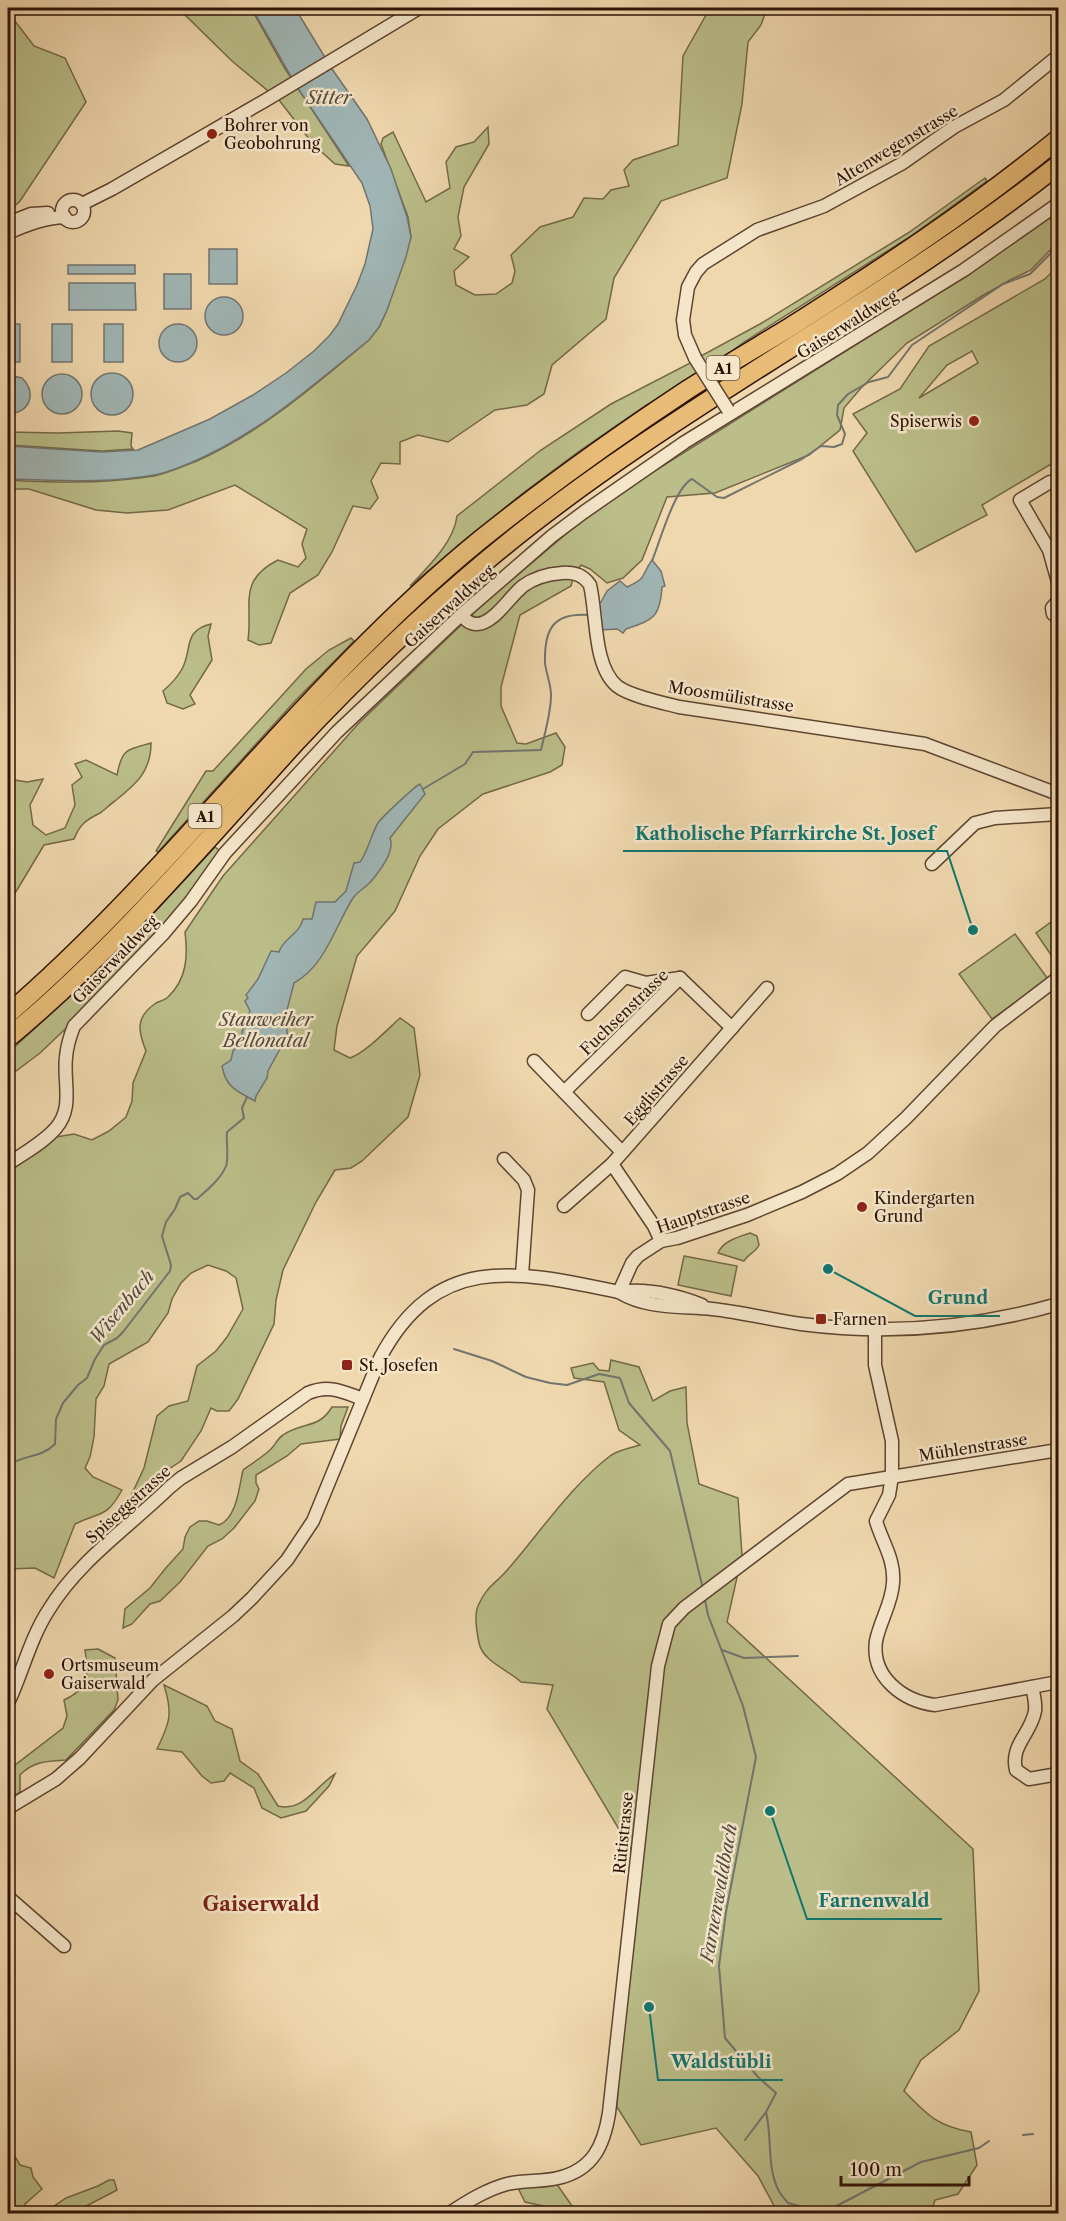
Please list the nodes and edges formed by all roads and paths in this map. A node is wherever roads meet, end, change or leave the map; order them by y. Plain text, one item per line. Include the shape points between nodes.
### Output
1 (418, 8) edge
2 (1059, 56) edge
3 (1059, 139) edge
4 (1059, 165) edge
5 (82, 204) junction
6 (1059, 204) edge
7 (64, 213) junction
8 (8, 223) edge
9 (8, 233) edge
10 (729, 412) junction
11 (1050, 482) dead end
12 (1059, 582) edge
13 (1059, 601) edge
14 (461, 615) junction
15 (1059, 618) edge
16 (1059, 794) edge
17 (1059, 814) edge
18 (932, 864) dead end
19 (680, 978) junction
20 (1059, 978) edge
21 (767, 988) dead end
22 (8, 1014) edge
23 (588, 1014) dead end
24 (732, 1028) junction
25 (8, 1038) edge
26 (534, 1061) dead end
27 (564, 1092) junction
28 (622, 1152) junction
29 (504, 1159) dead end
30 (8, 1164) edge
31 (612, 1164) junction
32 (564, 1206) dead end
33 (661, 1241) junction
34 (522, 1275) junction
35 (619, 1292) junction
36 (1059, 1304) edge
37 (875, 1329) junction
38 (363, 1400) junction
39 (1059, 1450) edge
40 (892, 1476) junction
41 (1059, 1682) edge
42 (1032, 1687) junction
43 (8, 1703) edge
44 (1059, 1774) edge
45 (8, 1808) edge
46 (8, 1897) edge
47 (64, 1946) dead end
48 (448, 2214) edge

1 - 5 street
2 - 10 street, Altenwegenstrasse, bridge via 1004,100 954,127 890,170 824,206 757,230 703,264 688,287 685,335
3 - 22 highway, A1 via 928,237 687,390 574,468 479,541 398,612 110,918
4 - 25 highway, A1 via 906,274 634,448 486,560 384,652 113,941
5 - 7 street via 70,200
5 - 7 street via 84,213 74,222
6 - 10 street, Gaiserwaldweg via 964,270
7 - 8 street via 24,216
7 - 9 street
10 - 14 street, Gaiserwaldweg via 584,512
11 - 12 street via 1020,500 1049,550
13 - 15 street via 1052,611
14 - 16 street, Moosmülistrasse via 477,625 488,621 522,587 537,578 568,572 585,578 590,585 603,666 618,687 679,707 925,744
14 - 30 street, Gaiserwaldweg via 337,732 225,853 164,933 74,1026 65,1058 64,1116 51,1134
17 - 18 street via 975,823
19 - 23 street via 646,983 625,977
19 - 24 street, Fuchsenstrasse
19 - 27 street, Fuchsenstrasse
20 - 33 street, Hauptstrasse via 1002,1020 880,1143 829,1179 768,1206
21 - 24 street, Egglistrasse
24 - 28 street, Egglistrasse
26 - 27 street
27 - 28 street
28 - 31 street, Egglistrasse
29 - 34 street via 528,1190
31 - 32 street, Egglistrasse
31 - 33 street
33 - 35 street, Hauptstrasse via 632,1263
34 - 35 street
34 - 38 street via 477,1278 427,1299 391,1336
35 - 37 street via 657,1293 712,1309 802,1324
36 - 37 street via 978,1322
37 - 40 street via 874,1365 892,1441
38 - 43 street, Spiseggstrasse via 332,1388 308,1393 170,1487 91,1559 55,1600
38 - 45 street via 313,1521 267,1584 153,1680 56,1779
39 - 40 street, Mühlenstrasse
40 - 42 street via 889,1495 876,1521 893,1573 876,1646 884,1676 904,1696 935,1705
40 - 48 street, Rütistrasse via 849,1484 684,1608 669,1624 658,1666 609,2113 602,2144 573,2173 505,2185
41 - 42 street
42 - 44 street via 1035,1711 1014,1755 1016,1770 1029,1779
46 - 47 street

